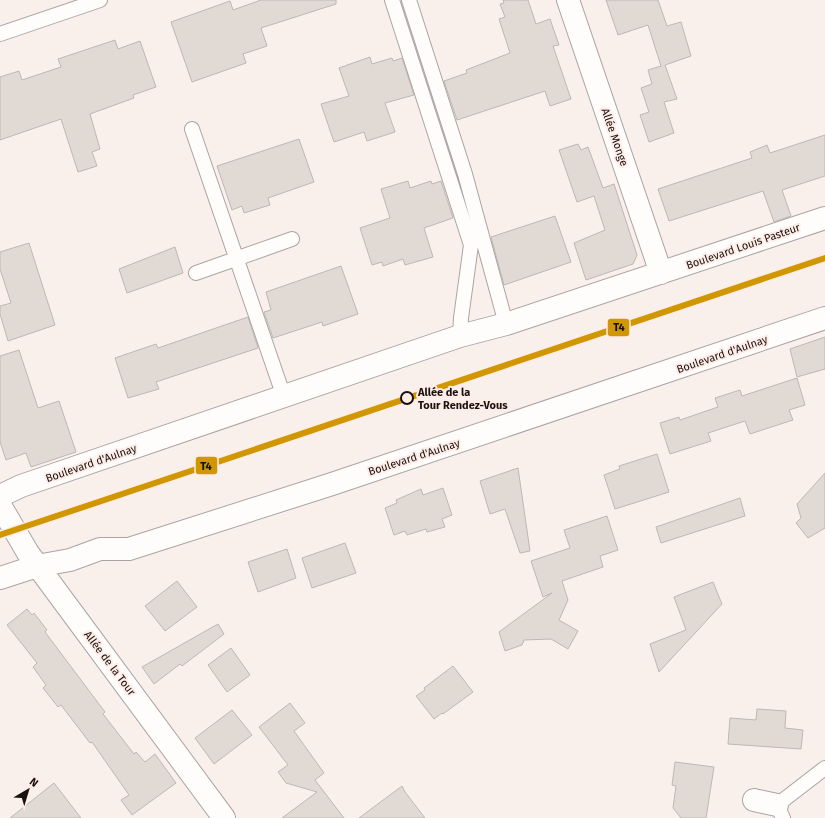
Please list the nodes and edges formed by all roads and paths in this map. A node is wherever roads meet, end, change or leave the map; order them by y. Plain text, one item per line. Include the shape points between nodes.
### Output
1 (100, 0) edge
2 (392, 0) edge
3 (409, 0) edge
4 (568, 0) edge
5 (0, 34) edge
6 (192, 129) dead end
7 (825, 218) edge
8 (292, 239) dead end
9 (236, 258) junction
10 (196, 273) dead end
11 (661, 273) junction
12 (825, 318) edge
13 (506, 324) junction
14 (460, 336) junction
15 (284, 397) junction
16 (0, 496) edge
17 (0, 505) edge
18 (37, 566) junction
19 (0, 578) edge
20 (825, 768) edge
21 (754, 800) dead end
22 (780, 811) edge
23 (224, 818) edge

1 - 5 lane
2 - 14 lane via 471,245
3 - 13 lane via 465,174
4 - 11 street, Allée Monge
6 - 9 lane
7 - 11 street, Boulevard Louis Pasteur
8 - 9 lane
9 - 10 lane
9 - 15 lane
11 - 13 street, Boulevard d'Aulnay
12 - 18 street, Boulevard d'Aulnay via 129,550 100,549 70,560
13 - 14 street, Boulevard d'Aulnay
14 - 15 street, Boulevard d'Aulnay
15 - 16 street, Boulevard d'Aulnay via 21,486
17 - 18 street, Allée de la Tour via 20,542
18 - 19 street, Boulevard d'Aulnay
18 - 23 street, Allée de la Tour
20 - 22 lane
21 - 22 street

